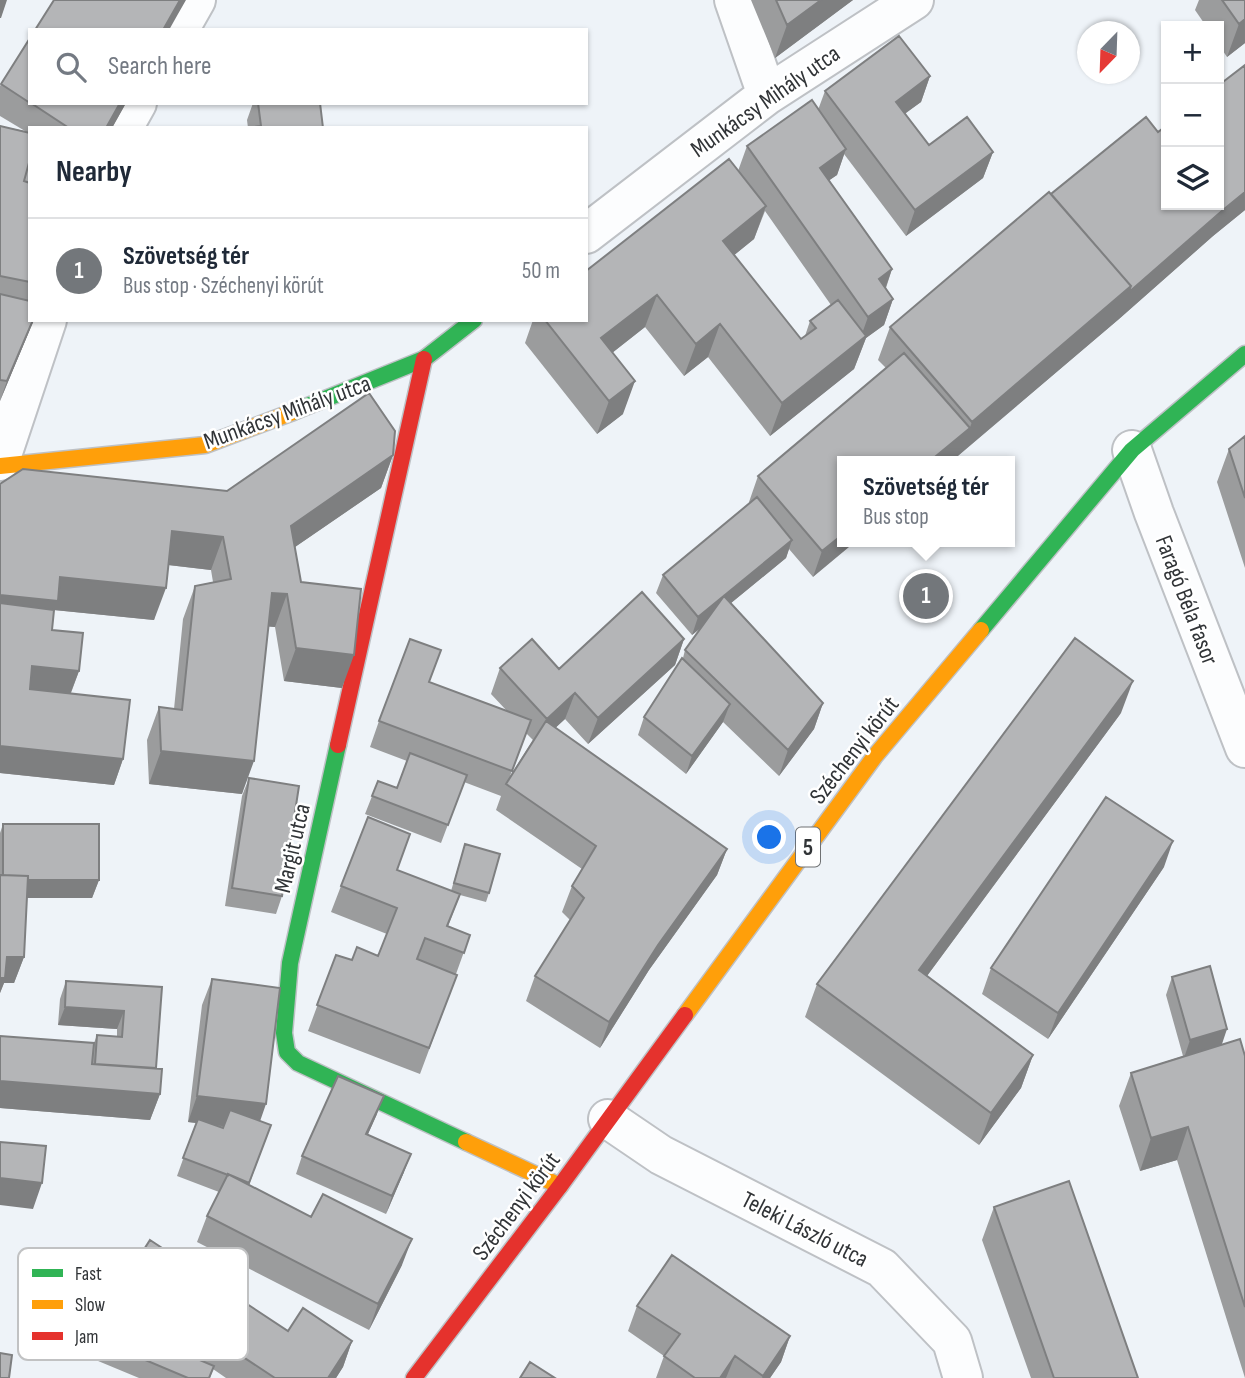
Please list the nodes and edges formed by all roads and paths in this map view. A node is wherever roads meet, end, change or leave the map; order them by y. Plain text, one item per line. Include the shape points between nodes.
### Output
1 (196, 0) edge
2 (734, 0) edge
3 (914, 0) edge
4 (180, 28) edge
5 (767, 95) junction
6 (136, 105) edge
7 (124, 126) edge
8 (588, 232) edge
9 (46, 322) edge
10 (471, 322) edge
11 (1245, 354) edge
12 (424, 359) junction
13 (1132, 450) junction
14 (0, 461) edge
15 (0, 466) edge
16 (1245, 748) edge
17 (608, 1119) junction
18 (560, 1186) junction
19 (414, 1378) edge
20 (963, 1378) edge

1 - 4 street
2 - 5 street
3 - 5 street, Munkácsy Mihály utca
5 - 8 street, Munkácsy Mihály utca
6 - 7 street
9 - 14 street
10 - 12 street, Munkácsy Mihály utca
11 - 13 street, Széchenyi körút / 5
12 - 15 street, Munkácsy Mihály utca via 205,445
12 - 18 street, Margit utca via 289,963 287,1052 298,1063
13 - 16 street, Faragó Béla fasor
13 - 17 street, Széchenyi körút / 5 via 874,756
17 - 18 street, Széchenyi körút / 5
17 - 20 street, Teleki László utca via 661,1155 882,1268 952,1341
18 - 19 street, Széchenyi körút / 5

